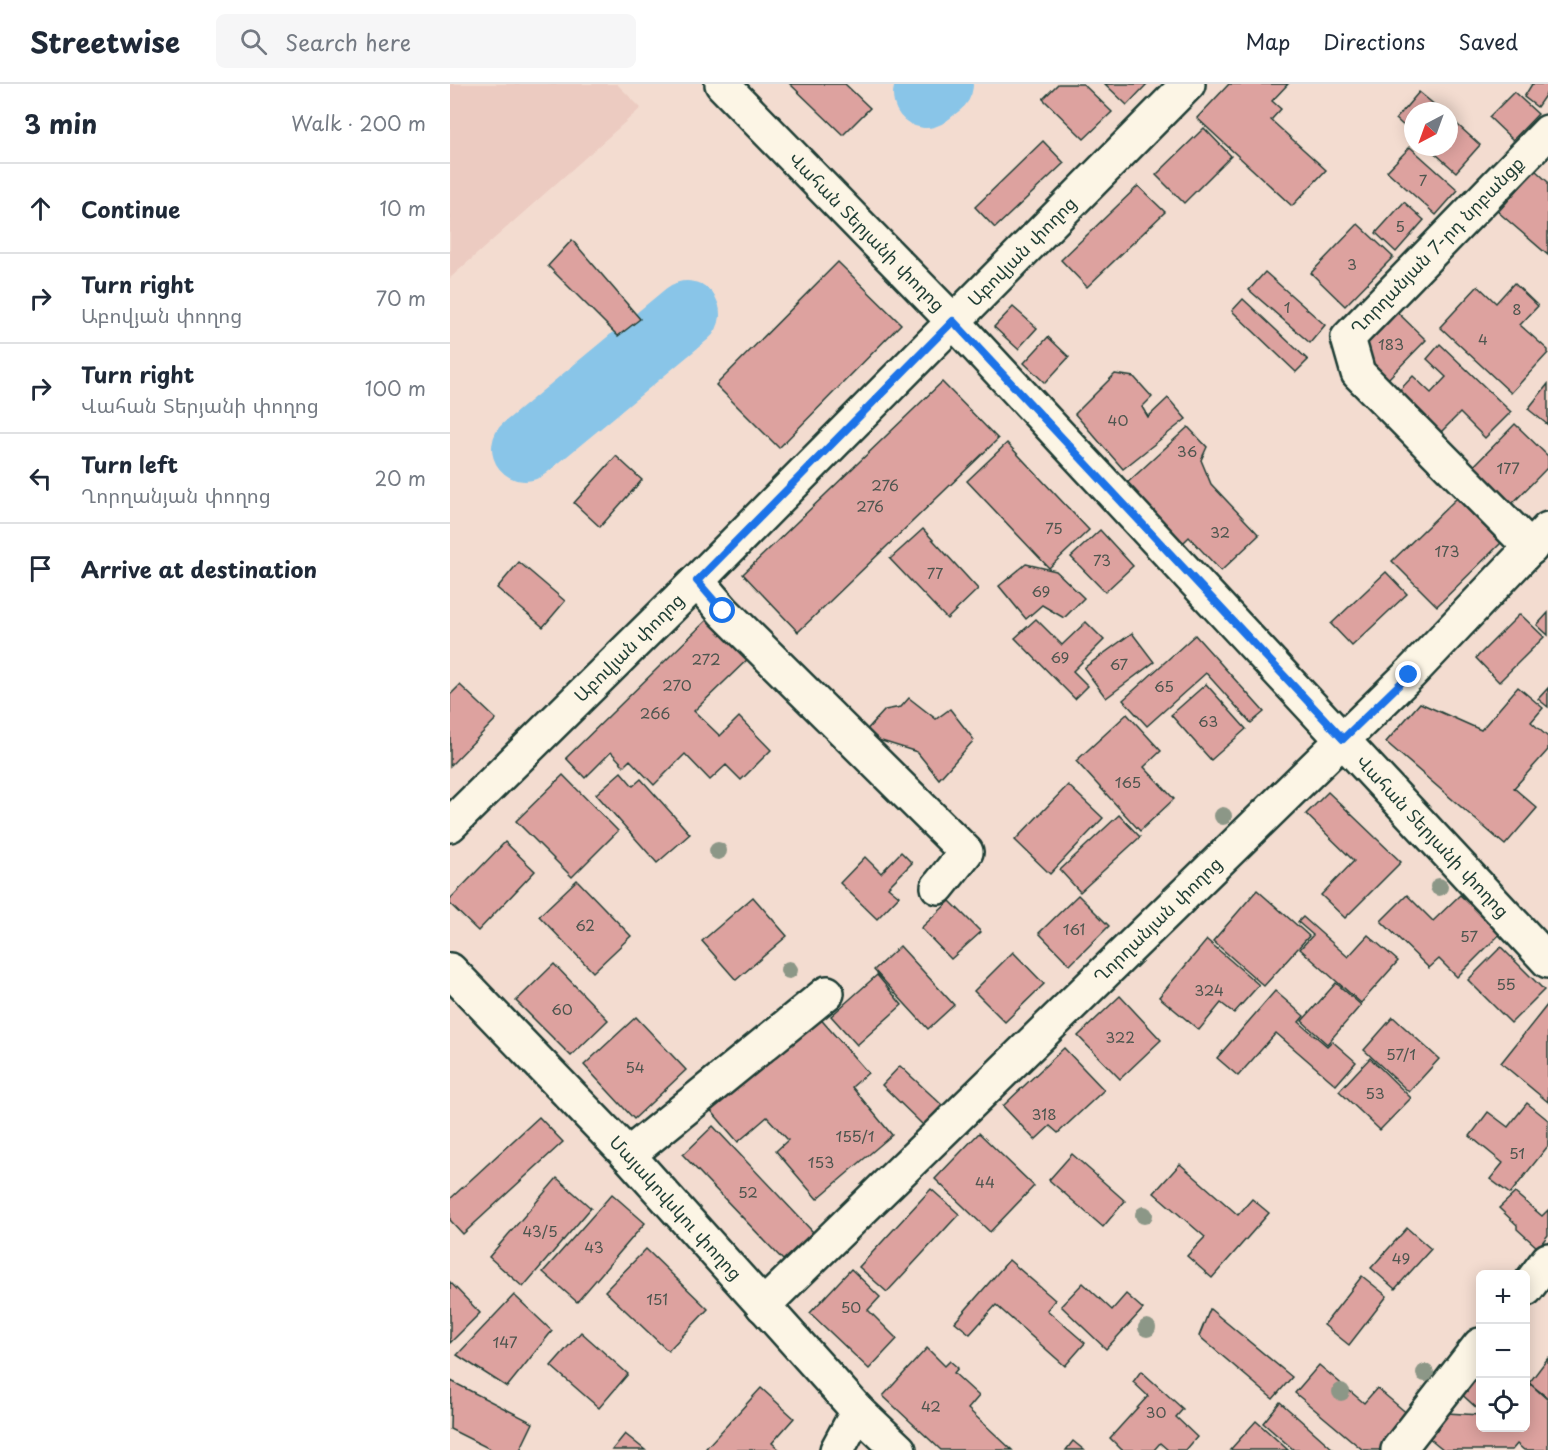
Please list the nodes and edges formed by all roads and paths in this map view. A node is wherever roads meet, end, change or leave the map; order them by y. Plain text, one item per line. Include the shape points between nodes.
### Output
1 (722, 84) edge
2 (1188, 84) edge
3 (1548, 132) edge
4 (953, 321) junction
5 (1539, 539) edge
6 (697, 581) junction
7 (1343, 739) junction
8 (450, 825) edge
9 (938, 887) dead end
10 (1548, 961) edge
11 (450, 970) edge
12 (826, 993) dead end
13 (628, 1155) junction
14 (1548, 1260) edge
15 (1530, 1284) edge
16 (763, 1306) junction
17 (1476, 1350) edge
18 (858, 1411) junction
19 (837, 1450) edge
20 (899, 1450) edge
21 (1398, 1450) edge

1 - 4 street, Վահան Տերյանի փողոց
2 - 4 street, Աբովյան փողոց
3 - 5 street, Ղորղանյան 7-րդ նրբանցք via 1348,338 1358,373
4 - 6 street, Աբովյան փողոց
4 - 7 street, Վահան Տերյանի փողոց
5 - 7 street, Ղորղանյան փողոց
6 - 8 street, Աբովյան փողոց
6 - 9 street via 966,852
7 - 10 street, Վահան Տերյանի փողոց
7 - 16 street, Ղորղանյան փողոց
11 - 13 street, Մայակովսկու փողոց
12 - 13 street
13 - 16 street, Մայակովսկու փողոց
14 - 15 street
16 - 18 street, Մայակովսկու փողոց
17 - 21 street
18 - 19 street
18 - 20 street, Մայակովսկու փողոց

